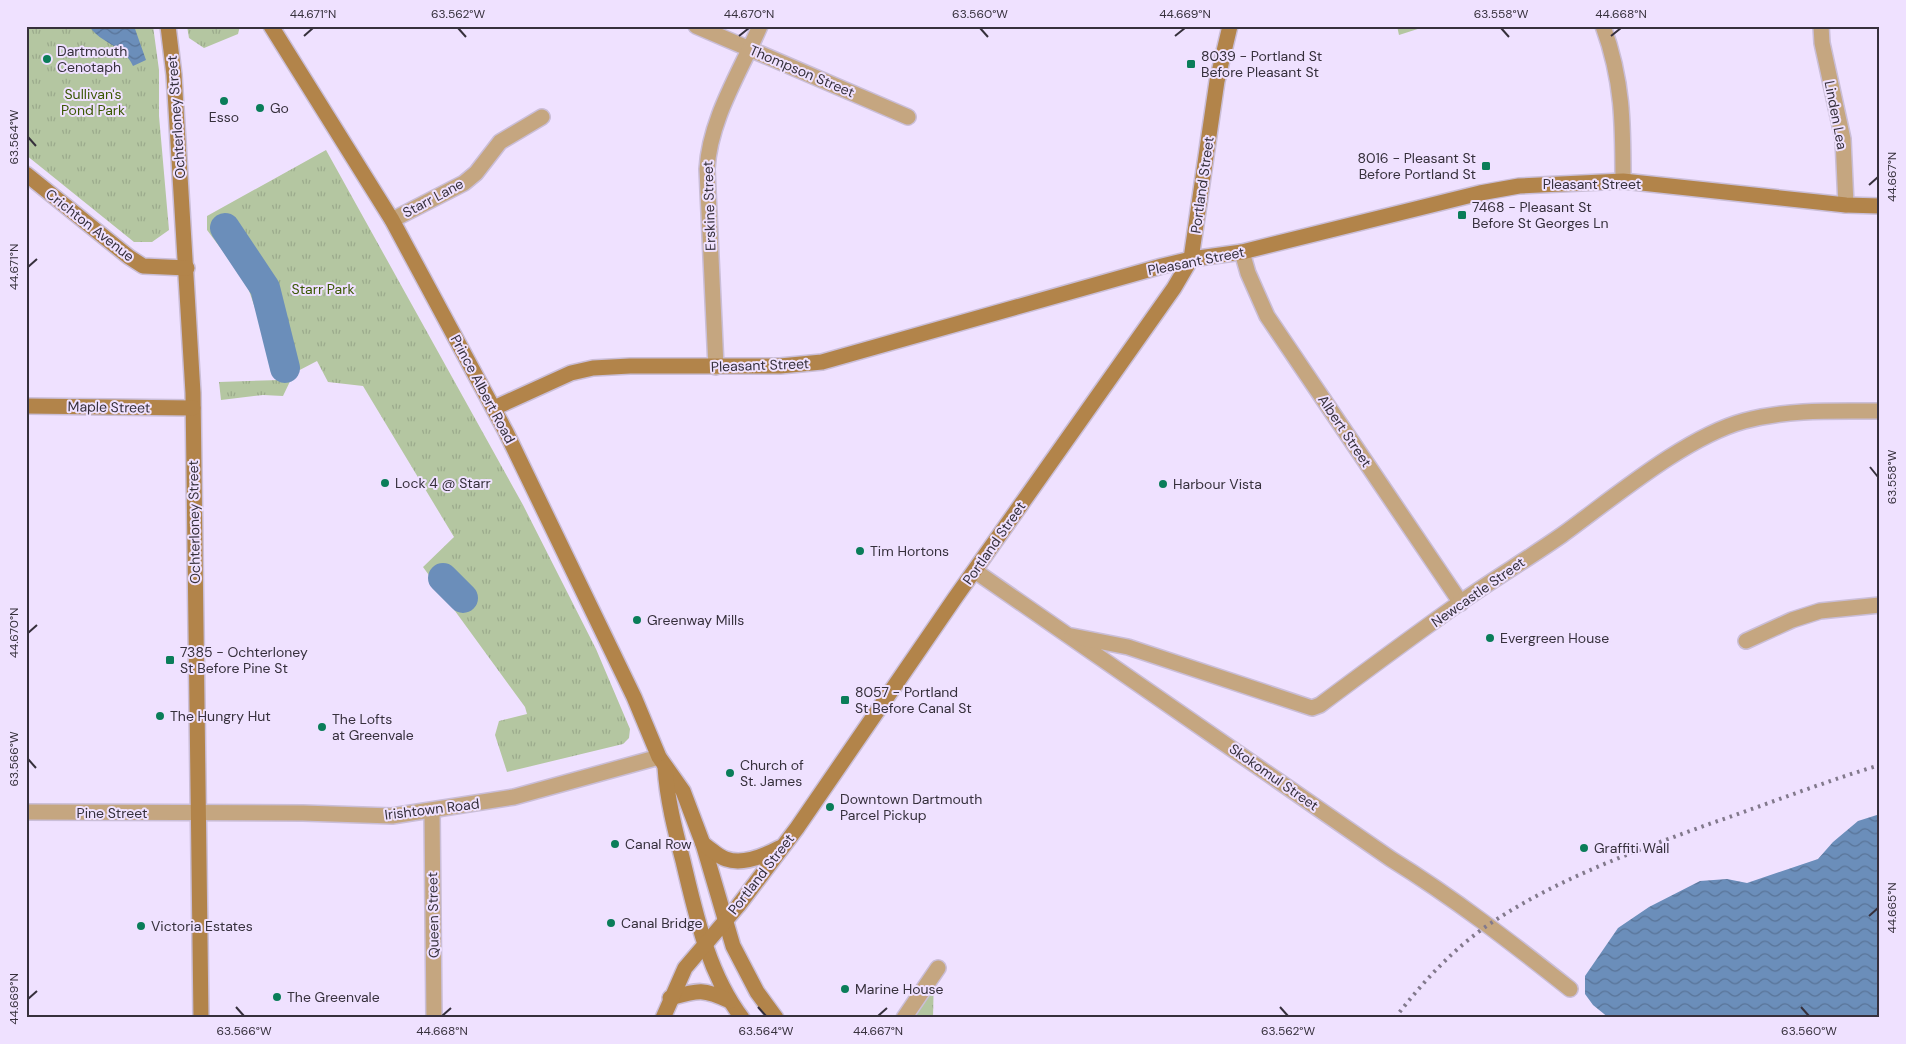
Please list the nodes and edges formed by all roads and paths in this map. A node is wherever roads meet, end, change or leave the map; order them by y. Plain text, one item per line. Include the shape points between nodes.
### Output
1 (168, 26) edge
2 (271, 26) edge
3 (696, 26) edge
4 (760, 26) edge
5 (1230, 26) edge
6 (1603, 26) edge
7 (1821, 26) edge
8 (751, 48) junction
9 (542, 117) dead end
10 (908, 117) dead end
11 (26, 174) edge
12 (1623, 181) junction
13 (1846, 205) junction
14 (1880, 206) edge
15 (392, 220) junction
16 (1242, 252) junction
17 (1191, 259) junction
18 (186, 268) junction
19 (716, 367) junction
20 (26, 406) edge
21 (193, 408) junction
22 (494, 408) junction
23 (1880, 411) edge
24 (975, 571) junction
25 (1461, 602) junction
26 (1880, 605) edge
27 (1072, 636) junction
28 (1746, 641) dead end
29 (662, 762) junction
30 (432, 811) junction
31 (26, 812) edge
32 (198, 813) junction
33 (703, 844) junction
34 (783, 846) junction
35 (727, 918) junction
36 (705, 944) junction
37 (938, 968) dead end
38 (1570, 989) dead end
39 (670, 998) junction
40 (730, 1001) junction
41 (201, 1018) edge
42 (434, 1018) edge
43 (663, 1018) edge
44 (742, 1018) edge
45 (776, 1018) edge
46 (904, 1018) edge

1 - 18 main road, Ochterloney Street
2 - 15 main road, Prince Albert Road
3 - 8 street, Thompson Street
4 - 8 street, Erskine Street
5 - 17 main road, Portland Street via 1217,81
6 - 12 street via 1615,58 1622,100
7 - 13 street, Linden Lea via 1843,139
8 - 10 street, Thompson Street
8 - 19 street, Erskine Street via 715,125 708,148
9 - 15 street, Starr Lane via 508,135 476,173 464,182
11 - 18 main road, Crichton Avenue via 143,266
12 - 13 main road, Pleasant Street
12 - 16 main road, Pleasant Street via 1519,186 1480,193
13 - 14 main road, Pleasant Street
15 - 22 main road, Prince Albert Road
16 - 17 main road, Pleasant Street
16 - 25 street, Albert Street via 1267,316
17 - 19 main road, Pleasant Street via 822,362
17 - 24 main road, Portland Street via 1165,302
18 - 21 main road, Ochterloney Street
19 - 22 main road, Pleasant Street via 593,368 571,373
20 - 21 main road, Maple Street
21 - 32 main road, Ochterloney Street
22 - 29 main road, Prince Albert Road via 544,506
23 - 25 street, Newcastle Street via 1776,415 1714,433 1676,453
24 - 27 street, Skokomul Street
24 - 34 main road, Portland Street
25 - 27 street, Newcastle Street via 1312,708 1128,647
26 - 28 street via 1820,611
27 - 38 street, Skokomul Street via 1473,914
29 - 30 street, Irishtown Road
29 - 33 main road, Prince Albert Road via 683,791
29 - 36 main road, Prince Albert Road via 666,793
30 - 32 street, Irishtown Road via 392,816
30 - 42 street, Queen Street
31 - 32 street, Pine Street
32 - 41 main road, Ochterloney Street
33 - 34 main road via 726,860 748,860
33 - 35 main road, Prince Albert Road
34 - 35 main road, Portland Street
35 - 36 main road, Portland Street
35 - 45 main road, Prince Albert Road via 733,946 746,973
36 - 39 main road, Portland Street via 685,968
36 - 40 main road, Prince Albert Road
37 - 46 street
39 - 40 main road via 696,990 709,991
39 - 43 main road, Portland Street
40 - 44 main road, Prince Albert Road

